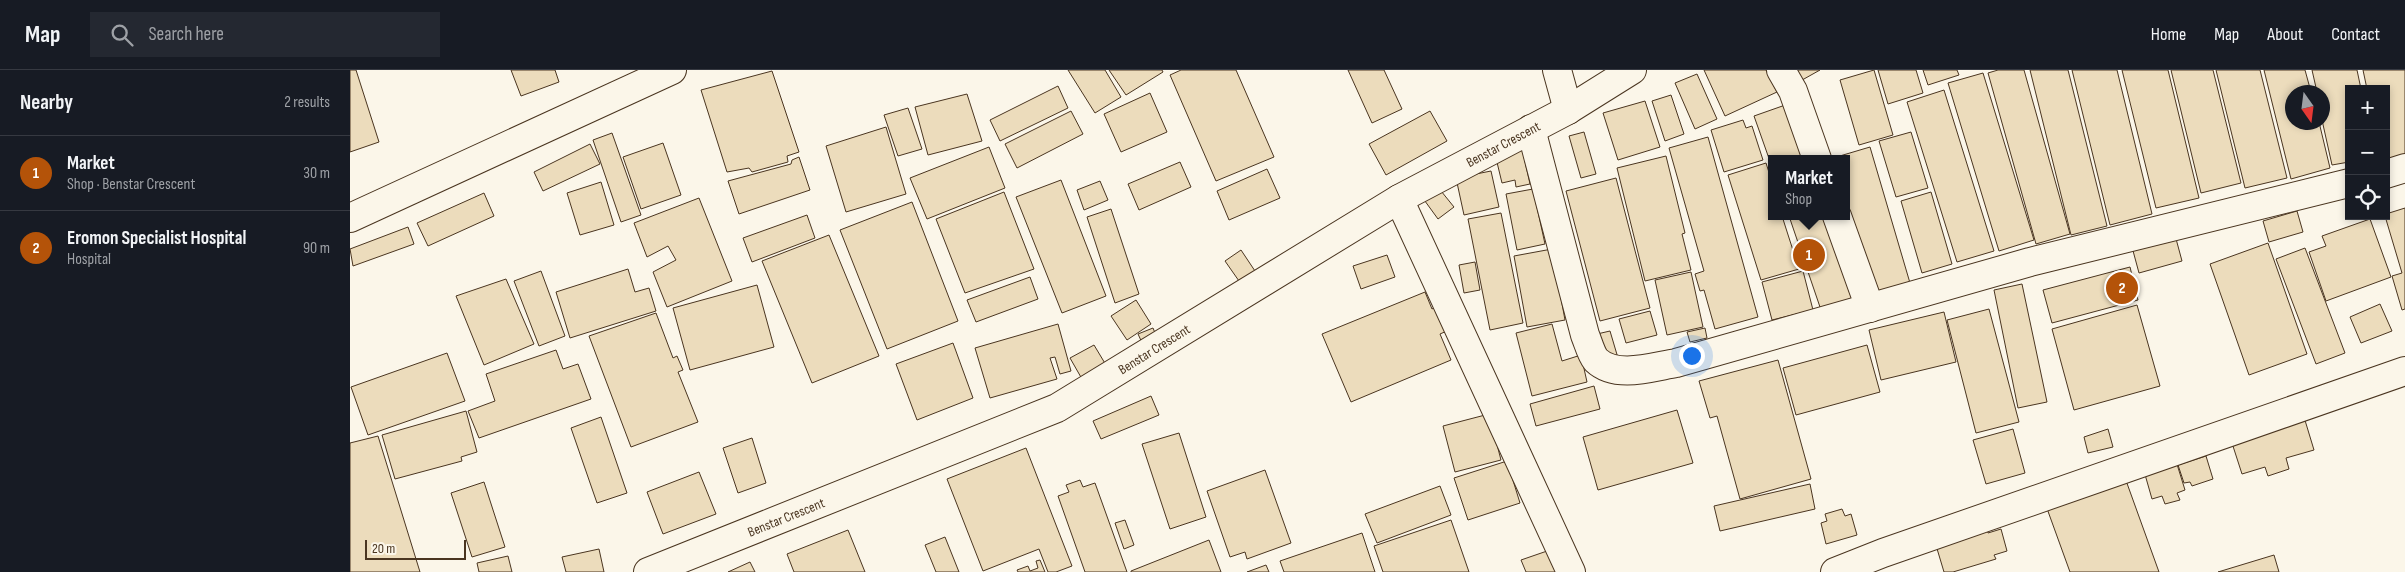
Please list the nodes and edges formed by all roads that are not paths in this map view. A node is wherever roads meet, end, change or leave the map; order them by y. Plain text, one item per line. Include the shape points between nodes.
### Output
1 (672, 70) edge
2 (1557, 70) edge
3 (1632, 70) edge
4 (1781, 70) edge
5 (1568, 110) junction
6 (1532, 128) junction
7 (1816, 155) edge
8 (2405, 168) edge
9 (2390, 173) edge
10 (2345, 184) edge
11 (1398, 198) junction
12 (350, 218) edge
13 (1838, 220) edge
14 (1870, 308) junction
15 (2405, 371) edge
16 (648, 572) edge
17 (1571, 572) edge
18 (1835, 572) edge

1 - 12 street
2 - 5 street
3 - 5 street, Benstar Crescent
4 - 7 street via 1793,91
5 - 6 street, Benstar Crescent
6 - 11 street, Benstar Crescent
6 - 14 street via 1585,335 1595,359 1609,369 1634,370 1676,363
8 - 9 street
10 - 14 street via 2030,262
11 - 16 street, Benstar Crescent via 1057,408
11 - 17 street
13 - 14 street
15 - 18 street

